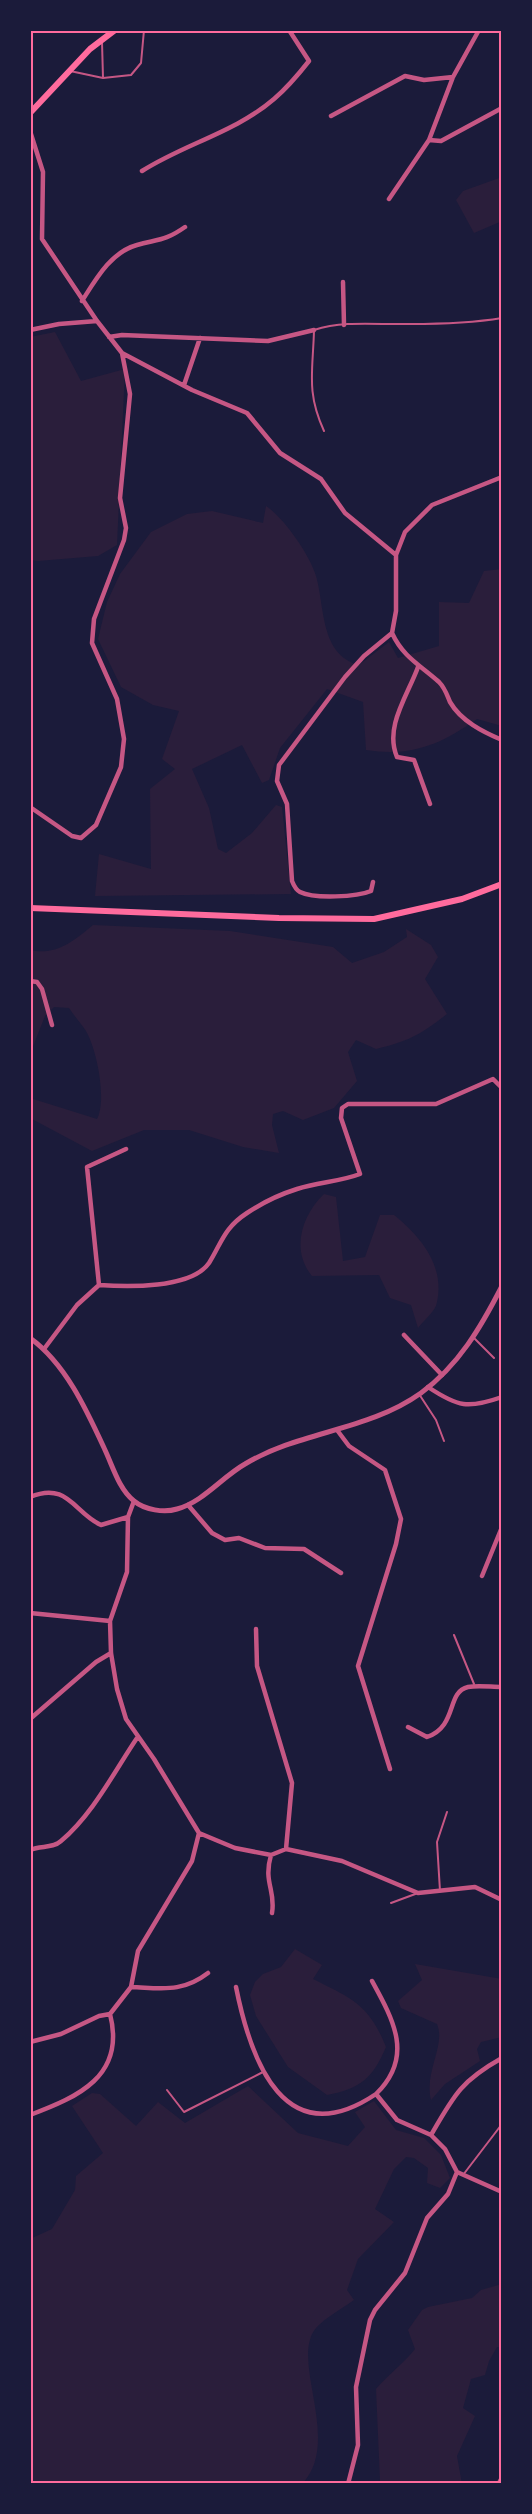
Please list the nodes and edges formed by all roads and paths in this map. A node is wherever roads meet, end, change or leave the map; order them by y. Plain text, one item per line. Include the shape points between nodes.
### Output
1 (115, 30) edge
2 (144, 30) edge
3 (289, 30) edge
4 (479, 30) edge
5 (103, 38) junction
6 (70, 71) junction
7 (453, 77) junction
8 (103, 78) junction
9 (502, 108) edge
10 (30, 113) edge
11 (331, 116) dead end
12 (30, 131) edge
13 (429, 141) junction
14 (142, 171) dead end
15 (389, 199) dead end
16 (185, 227) dead end
17 (343, 282) dead end
18 (82, 301) junction
19 (502, 318) edge
20 (96, 321) junction
21 (344, 325) junction
22 (30, 330) edge
23 (314, 330) junction
24 (109, 337) junction
25 (200, 338) junction
26 (123, 354) junction
27 (184, 385) junction
28 (324, 431) dead end
29 (502, 477) edge
30 (396, 555) junction
31 (392, 633) junction
32 (418, 667) junction
33 (502, 740) edge
34 (430, 804) dead end
35 (30, 807) edge
36 (373, 882) dead end
37 (502, 884) edge
38 (30, 908) edge
39 (30, 981) edge
40 (52, 1025) dead end
41 (502, 1088) edge
42 (126, 1149) dead end
43 (99, 1285) junction
44 (502, 1286) edge
45 (404, 1335) dead end
46 (30, 1338) edge
47 (474, 1338) junction
48 (44, 1349) junction
49 (494, 1358) dead end
50 (442, 1375) junction
51 (428, 1387) junction
52 (419, 1394) junction
53 (502, 1397) edge
54 (337, 1430) junction
55 (444, 1441) dead end
56 (30, 1497) edge
57 (135, 1501) junction
58 (188, 1505) junction
59 (128, 1517) junction
60 (502, 1527) edge
61 (341, 1573) dead end
62 (482, 1576) dead end
63 (30, 1613) edge
64 (110, 1621) junction
65 (256, 1629) dead end
66 (454, 1635) dead end
67 (111, 1653) junction
68 (502, 1686) edge
69 (475, 1687) junction
70 (30, 1719) edge
71 (408, 1727) dead end
72 (137, 1738) junction
73 (390, 1768) dead end
74 (447, 1812) dead end
75 (199, 1833) junction
76 (286, 1849) junction
77 (30, 1850) edge
78 (271, 1855) junction
79 (440, 1891) junction
80 (418, 1893) junction
81 (502, 1900) edge
82 (391, 1903) dead end
83 (272, 1913) dead end
84 (208, 1973) dead end
85 (372, 1981) dead end
86 (131, 1987) junction
87 (237, 1987) dead end
88 (110, 2014) junction
89 (30, 2042) edge
90 (502, 2058) edge
91 (263, 2072) junction
92 (167, 2090) dead end
93 (376, 2094) junction
94 (30, 2115) edge
95 (502, 2124) edge
96 (431, 2135) junction
97 (457, 2172) junction
98 (463, 2175) junction
99 (502, 2192) edge
100 (502, 2214) edge
101 (502, 2226) edge
102 (502, 2475) edge
103 (348, 2484) edge
104 (497, 2484) edge

1 - 5 main road
2 - 8 lane via 141,63 136,71 126,77
3 - 14 street via 309,61 273,100 243,120
4 - 7 street
5 - 6 main road
5 - 8 lane
6 - 8 lane
6 - 10 main road
7 - 11 street via 424,80 405,76
7 - 13 street
9 - 13 street via 441,141
12 - 18 street via 43,172 42,239
13 - 15 street
16 - 18 street via 160,242 123,251 98,276
17 - 21 street
18 - 20 street
19 - 21 lane
20 - 22 street
20 - 24 street
21 - 23 lane
23 - 25 street via 267,341
23 - 28 lane via 311,394
24 - 25 street
24 - 26 street
25 - 27 street
26 - 27 street
26 - 35 street via 130,394 120,498 126,528 94,619 92,643 117,699 124,739 121,767 96,825 81,838 72,837
27 - 30 street via 247,413 280,453 321,479 345,513
29 - 30 street via 432,505 405,532
30 - 31 street
31 - 32 street via 399,649
31 - 36 street via 345,677 285,754 277,781 287,804 292,881 297,891 310,896 363,895 371,891
32 - 33 street via 440,682 460,715 482,732
32 - 34 street via 398,712 392,746 397,757 414,760
37 - 38 main road via 440,905 374,919
39 - 40 street via 37,982 42,989
41 - 43 street via 493,1079 436,1104 348,1104 342,1108 341,1118 360,1174 340,1182 298,1188 248,1212 227,1228 207,1266 186,1278 156,1285
42 - 43 street via 87,1167
43 - 48 street via 77,1305
44 - 47 street
45 - 50 street
46 - 48 street
47 - 49 lane
47 - 50 street
48 - 57 street via 82,1403 121,1485
50 - 51 street
51 - 52 street
51 - 53 street via 460,1406
52 - 54 street via 371,1420
52 - 55 lane
54 - 58 street via 272,1449 242,1465
54 - 73 street via 349,1446 385,1470 401,1519 358,1666
56 - 59 street via 60,1495 101,1525
57 - 58 street via 166,1511
57 - 59 street
58 - 61 street via 212,1533 225,1540 239,1538 265,1548 304,1549
59 - 64 street via 127,1572
60 - 62 street
63 - 64 street
64 - 67 street
65 - 76 street via 257,1665 292,1783
66 - 69 lane
67 - 70 street
67 - 72 street via 126,1719
68 - 69 street
69 - 71 street via 466,1687 455,1696 446,1726 436,1734 427,1737
72 - 75 street
72 - 77 street via 98,1798 61,1841
74 - 79 lane via 437,1842
75 - 78 street via 235,1848
75 - 86 street via 192,1861 138,1951
76 - 78 street
76 - 80 street via 342,1862
78 - 83 street via 266,1872 274,1902
79 - 80 street
79 - 81 street via 474,1887
80 - 82 lane
84 - 86 street via 179,1988
85 - 93 street via 393,2024 398,2058 388,2083
86 - 88 street
87 - 91 street via 247,2030
88 - 89 street
88 - 94 street via 113,2043 100,2076 70,2100
90 - 96 street via 458,2088
91 - 92 lane via 184,2112
91 - 93 street via 289,2105 318,2114 353,2108
93 - 96 street via 397,2120
95 - 98 lane
96 - 97 street via 445,2149
97 - 98 street
97 - 103 street via 448,2194 427,2218 405,2273 370,2320 357,2387 358,2445
98 - 99 street
100 - 101 lane
102 - 104 lane

